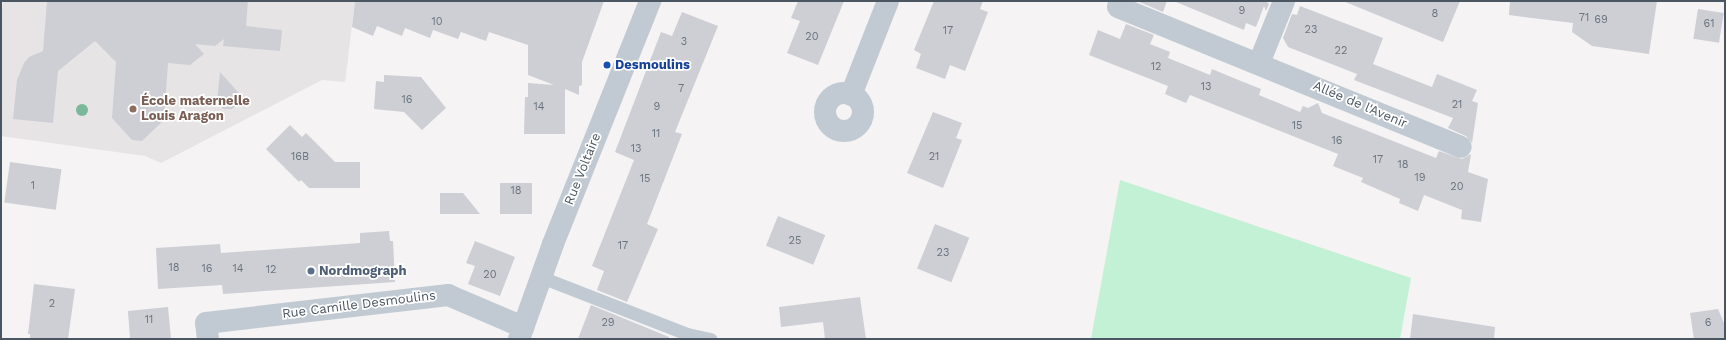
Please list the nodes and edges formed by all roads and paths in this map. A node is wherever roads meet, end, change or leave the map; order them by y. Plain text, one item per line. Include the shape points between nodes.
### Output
1 (650, 1) edge
2 (888, 1) edge
3 (1284, 1) edge
4 (1118, 6) dead end
5 (1259, 64) junction
6 (852, 95) dead end
7 (1461, 148) dead end
8 (541, 277) junction
9 (521, 333) edge
10 (208, 339) edge
11 (710, 339) edge

1 - 8 street, Rue Voltaire
2 - 6 street
3 - 5 street
4 - 5 street, Allée de l'Avenir
5 - 7 street, Allée de l'Avenir
8 - 9 street, Rue Voltaire
8 - 11 lane via 687,334
9 - 10 street, Rue Camille Desmoulins via 448,295 206,323

